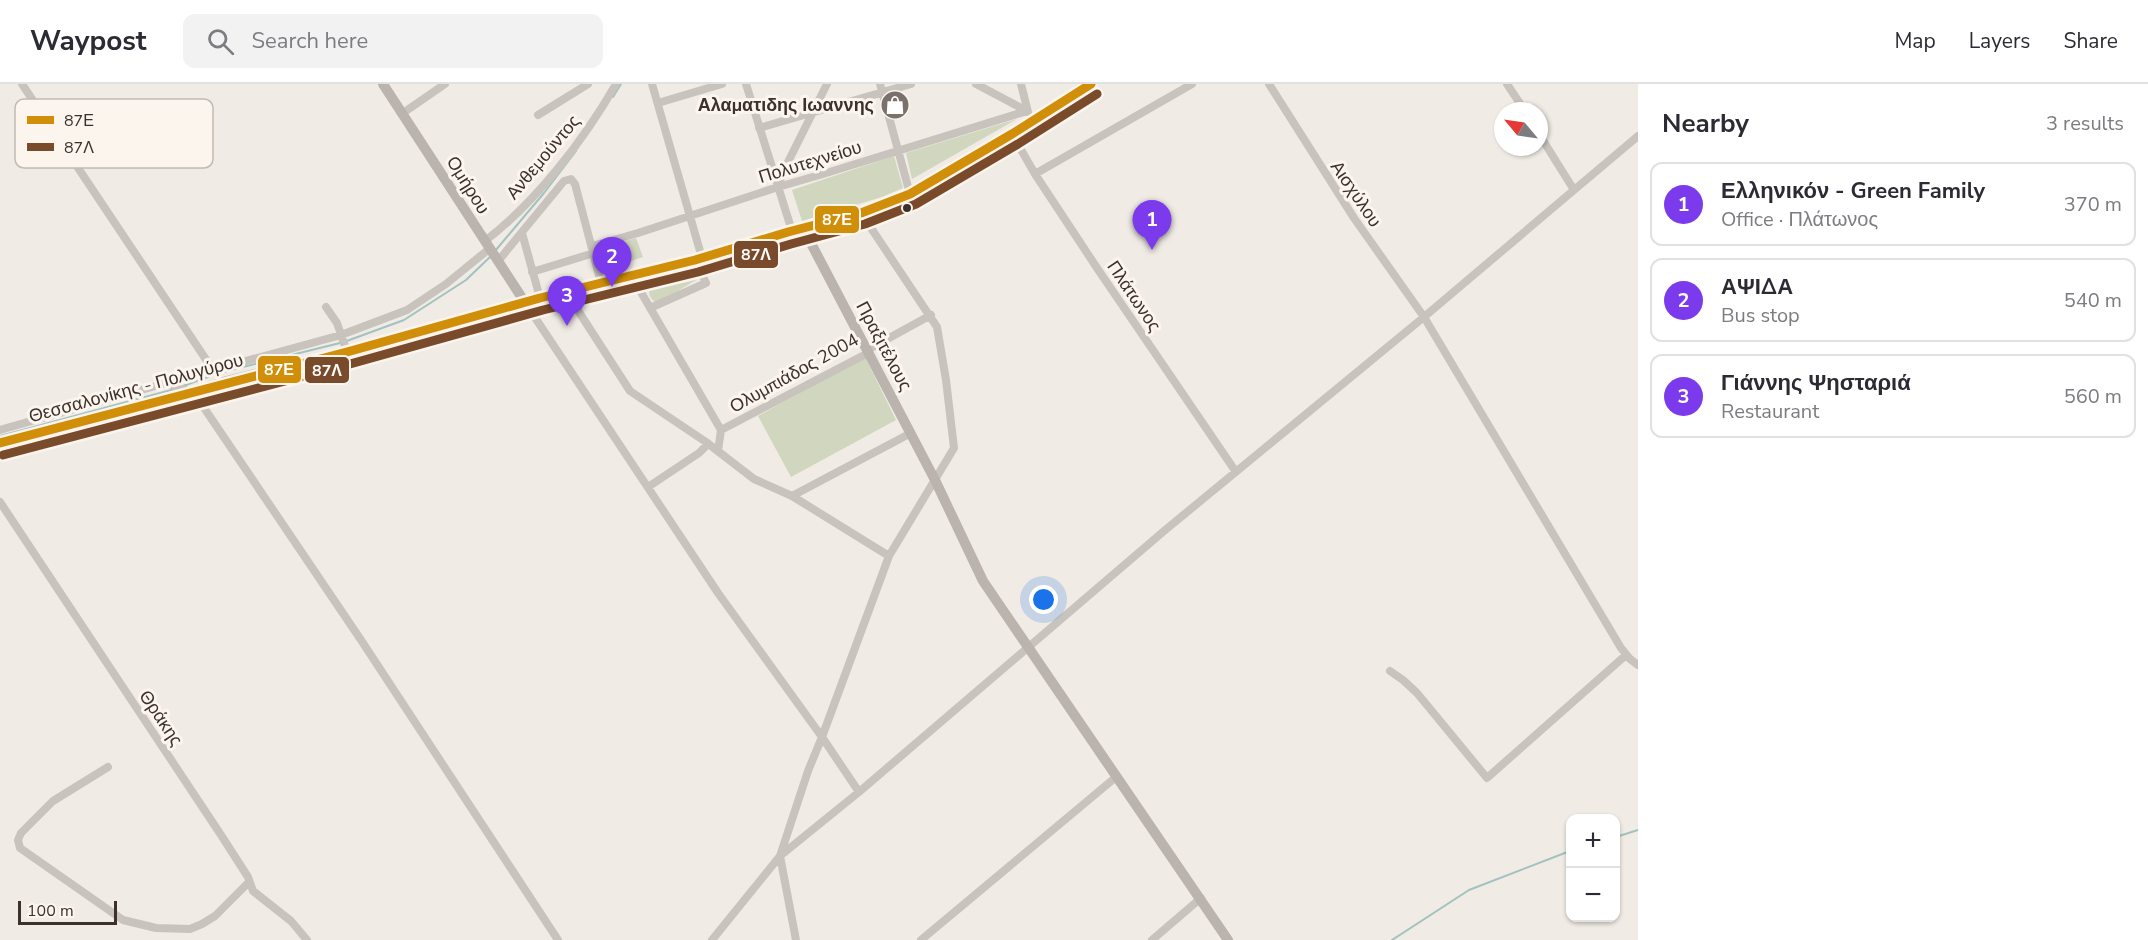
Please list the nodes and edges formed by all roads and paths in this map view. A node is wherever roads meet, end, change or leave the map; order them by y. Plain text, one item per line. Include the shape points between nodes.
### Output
1 (22, 84) edge
2 (383, 84) edge
3 (446, 84) edge
4 (588, 84) edge
5 (616, 84) edge
6 (652, 84) edge
7 (722, 84) edge
8 (746, 84) edge
9 (827, 84) edge
10 (880, 84) edge
11 (911, 84) edge
12 (976, 84) edge
13 (1021, 84) edge
14 (1091, 84) edge
15 (1192, 84) edge
16 (1269, 84) edge
17 (1507, 84) edge
18 (883, 93) junction
19 (32, 99) edge
20 (1519, 102) edge
21 (658, 103) junction
22 (403, 113) junction
23 (813, 113) junction
24 (538, 115) dead end
25 (1030, 115) junction
26 (759, 128) junction
27 (1012, 134) junction
28 (1638, 136) edge
29 (1548, 148) edge
30 (899, 150) junction
31 (78, 168) edge
32 (1035, 174) junction
33 (778, 187) junction
34 (1574, 190) junction
35 (910, 194) junction
36 (861, 213) junction
37 (689, 215) junction
38 (797, 229) junction
39 (522, 233) junction
40 (487, 245) junction
41 (593, 250) junction
42 (698, 259) junction
43 (499, 260) junction
44 (532, 272) junction
45 (631, 275) junction
46 (601, 283) junction
47 (566, 292) junction
48 (540, 298) junction
49 (526, 303) junction
50 (326, 307) dead end
51 (650, 308) junction
52 (930, 315) junction
53 (1424, 317) junction
54 (341, 335) junction
55 (347, 352) junction
56 (868, 353) junction
57 (213, 370) junction
58 (166, 383) junction
59 (194, 393) junction
60 (0, 430) edge
61 (721, 430) junction
62 (911, 433) junction
63 (0, 443) edge
64 (708, 444) junction
65 (718, 451) junction
66 (1236, 472) junction
67 (935, 480) junction
68 (648, 487) junction
69 (792, 496) junction
70 (0, 502) edge
71 (889, 556) junction
72 (1028, 648) junction
73 (1626, 655) junction
74 (1638, 665) edge
75 (1390, 672) dead end
76 (822, 737) junction
77 (108, 767) dead end
78 (1116, 777) junction
79 (859, 792) junction
80 (780, 856) junction
81 (248, 883) junction
82 (1201, 898) junction
83 (307, 940) edge
84 (558, 940) edge
85 (712, 940) edge
86 (796, 940) edge
87 (921, 940) edge
88 (1152, 940) edge
89 (1228, 940) edge

1 - 19 street
2 - 22 street, Ομήρου
3 - 22 street
4 - 24 street
5 - 40 street, Ανθεμούντος via 562,162
6 - 21 street
7 - 21 street
8 - 26 street
9 - 23 street
10 - 18 street
11 - 18 street
12 - 25 street
13 - 25 street
14 - 25 main road, Θεσσαλονίκης - Πολυγύρου
15 - 32 street
16 - 53 street, Αισχύλου via 1354,219
17 - 20 street
18 - 23 street
18 - 30 street
21 - 37 street
22 - 40 street, Ομήρου
23 - 26 street
23 - 33 street
25 - 27 main road, Θεσσαλονίκης - Πολυγύρου
25 - 30 street, Πολυτεχνείου
26 - 33 street
27 - 32 street, Πλάτωνος
27 - 35 main road, Θεσσαλονίκης - Πολυγύρου
28 - 34 street
29 - 34 street
30 - 33 street, Πολυτεχνείου
30 - 35 street
31 - 57 street
32 - 66 street, Πλάτωνος
33 - 37 street, Πολυτεχνείου
33 - 38 street
34 - 53 street
35 - 36 main road, Θεσσαλονίκης - Πολυγύρου
36 - 38 main road, Θεσσαλονίκης - Πολυγύρου
36 - 52 street
37 - 41 street, Πολυτεχνείου
37 - 42 street
38 - 42 main road, Θεσσαλονίκης - Πολυγύρου
38 - 56 street, Πραξιτέλους
39 - 41 street, Ανθεμούντος via 564,181 571,178
39 - 43 street, Ανθεμούντος
39 - 44 street
40 - 43 street, Ομήρου
40 - 54 street, Ανθεμούντος via 446,284 407,310
41 - 44 street, Πολυτεχνείου
41 - 46 street
42 - 45 main road, Θεσσαλονίκης - Πολυγύρου
42 - 51 street via 706,283
43 - 49 street, Ομήρου
44 - 48 street
45 - 46 main road, Θεσσαλονίκης - Πολυγύρου
45 - 51 street
46 - 47 main road, Θεσσαλονίκης - Πολυγύρου
47 - 48 main road, Θεσσαλονίκης - Πολυγύρου
47 - 64 street via 630,391
48 - 49 main road, Θεσσαλονίκης - Πολυγύρου
49 - 55 main road, Θεσσαλονίκης - Πολυγύρου
49 - 68 street
50 - 54 street
51 - 61 street
52 - 56 street, Ολυμπιάδος 2004
52 - 67 street via 937,327 954,448
53 - 66 street
53 - 73 street, Αισχύλου
54 - 55 street
54 - 57 street, Ανθεμούντος
55 - 59 main road, Θεσσαλονίκης - Πολυγύρου
56 - 61 street, Ολυμπιάδος 2004
56 - 62 street, Πραξιτέλους
57 - 58 street, Ανθεμούντος via 186,374
58 - 59 street
58 - 60 street, Ανθεμούντος
59 - 63 main road, Θεσσαλονίκης - Πολυγύρου
59 - 84 street
61 - 65 street, Ολυμπιάδος 2004
62 - 67 street, Πραξιτέλους
62 - 69 street
64 - 65 street
64 - 68 street
65 - 69 street via 754,479
66 - 72 street
67 - 71 street
67 - 72 street, Πραξιτέλους via 978,572
68 - 76 street
69 - 71 street
70 - 81 street, Θράκης via 221,835
71 - 76 street
72 - 78 street, Πραξιτέλους
72 - 79 street
73 - 74 street, Αισχύλου
73 - 75 street via 1487,777 1417,693
76 - 79 street
76 - 80 street
77 - 81 street via 53,801 21,833 20,848 123,920 156,928 190,929 202,924
78 - 82 street, Πραξιτέλους
78 - 87 street
79 - 80 street
80 - 85 street
80 - 86 street
81 - 83 street, Θράκης
82 - 88 street
82 - 89 street, Πραξιτέλους

